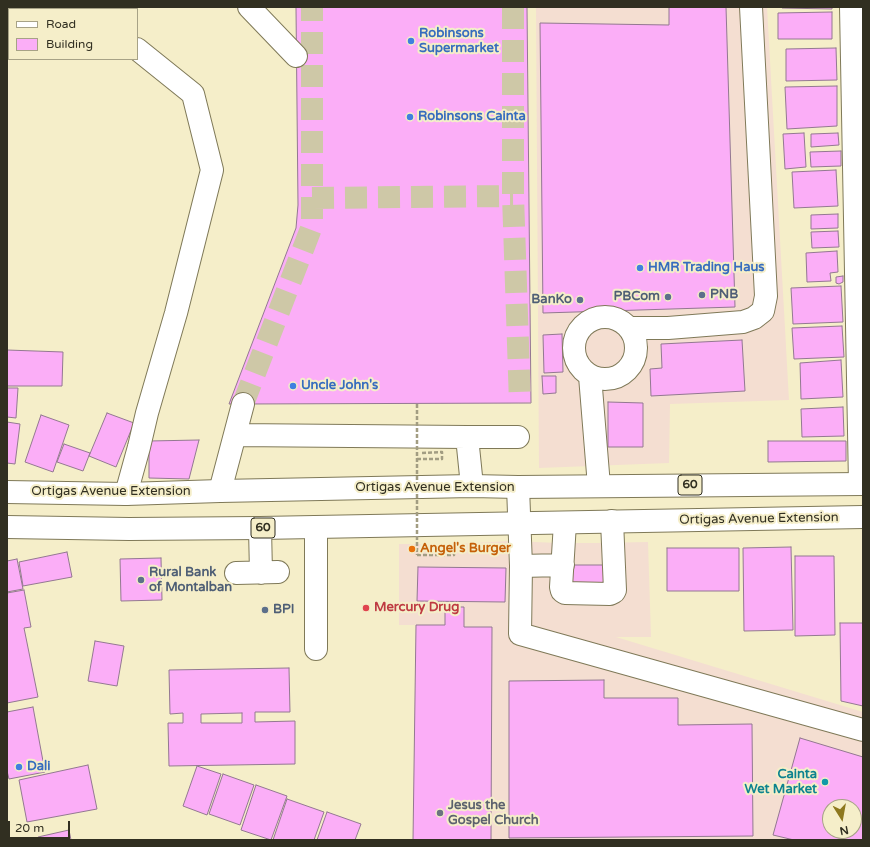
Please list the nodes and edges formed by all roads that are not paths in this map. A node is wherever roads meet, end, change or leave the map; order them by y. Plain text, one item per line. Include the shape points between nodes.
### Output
1 (249, 7) edge
2 (751, 7) edge
3 (851, 7) edge
4 (138, 50) edge
5 (296, 56) dead end
6 (629, 328) junction
7 (590, 376) junction
8 (243, 404) tunnel mouth
9 (235, 435) junction
10 (467, 437) junction
11 (518, 437) dead end
12 (862, 484) edge
13 (472, 486) junction
14 (599, 486) junction
15 (518, 487) junction
16 (220, 490) junction
17 (9, 491) edge
18 (126, 494) junction
19 (863, 517) edge
20 (612, 521) junction
21 (519, 523) junction
22 (565, 523) junction
23 (7, 526) edge
24 (316, 527) junction
25 (260, 528) junction
26 (563, 565) junction
27 (521, 566) junction
28 (236, 573) dead end
29 (316, 649) dead end
30 (863, 730) edge

1 - 5 main road
2 - 6 main road via 766,296 763,311 743,322 668,328
3 - 12 main road
4 - 18 main road via 194,94 212,170
6 - 7 main road via 635,337 637,348 630,368 612,379 601,380
6 - 7 main road via 620,321 599,318 581,329 574,349 576,360
7 - 14 main road
8 - 9 main road
9 - 10 main road
9 - 16 main road
10 - 11 main road
10 - 13 main road
12 - 14 main road, Ortigas Avenue Extension / 60
13 - 15 main road, Ortigas Avenue Extension / 60
13 - 16 main road, Ortigas Avenue Extension / 60
14 - 15 main road, Ortigas Avenue Extension / 60
15 - 21 main road
16 - 18 main road, Ortigas Avenue Extension / 60
17 - 18 main road, Ortigas Avenue Extension / 60
19 - 20 main road, Ortigas Avenue Extension / 60
20 - 22 main road, Ortigas Avenue Extension / 60
20 - 26 main road via 614,592 565,593 561,587
21 - 22 main road, Ortigas Avenue Extension / 60
21 - 24 main road, Ortigas Avenue Extension / 60
21 - 27 main road
22 - 26 main road
23 - 25 main road, Ortigas Avenue Extension / 60 via 129,529
24 - 25 main road, Ortigas Avenue Extension / 60
24 - 29 main road
25 - 28 main road via 269,573
26 - 27 main road
27 - 30 main road via 520,634

